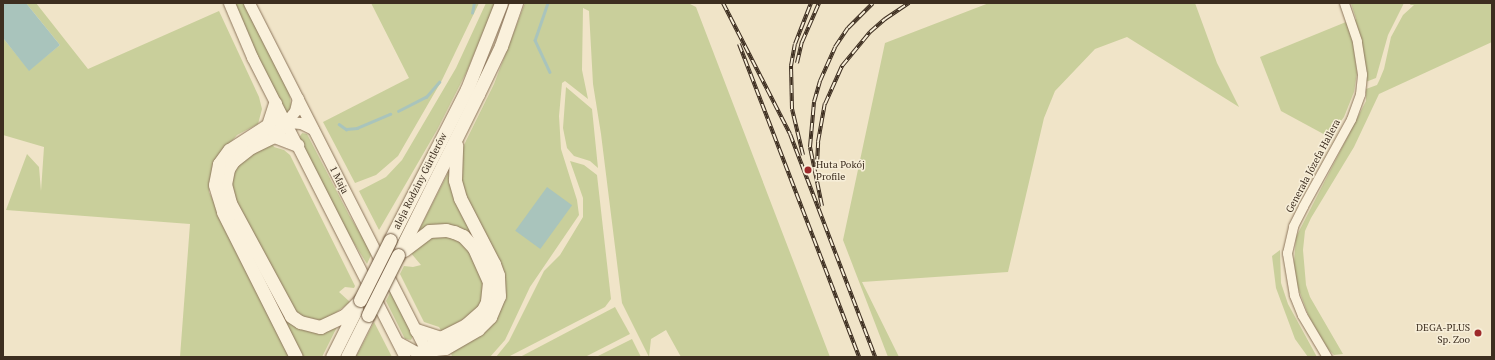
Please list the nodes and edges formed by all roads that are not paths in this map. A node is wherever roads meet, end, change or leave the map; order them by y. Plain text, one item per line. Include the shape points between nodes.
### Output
1 (229, 3) edge
2 (249, 3) edge
3 (501, 3) edge
4 (516, 3) edge
5 (1344, 3) edge
6 (298, 98) junction
7 (275, 103) junction
8 (286, 122) junction
9 (313, 129) junction
10 (271, 131) junction
11 (458, 136) junction
12 (297, 145) junction
13 (398, 255) junction
14 (360, 300) junction
15 (416, 330) junction
16 (397, 341) junction
17 (442, 348) edge
18 (425, 355) edge
19 (296, 357) edge
20 (332, 357) edge
21 (347, 357) edge
22 (405, 357) edge
23 (1327, 357) edge

1 - 7 street
2 - 6 street, 1 Maja
3 - 14 main road, aleja Rodziny Gürtlerów, bridge via 466,89
4 - 11 main road, aleja Rodziny Gürtlerów via 501,46
5 - 23 street, Generała Józefa Hallera via 1357,41 1362,74 1360,94 1350,119 1293,226 1287,253 1294,295 1302,316
6 - 8 street via 295,111
6 - 9 street, 1 Maja
7 - 8 street
7 - 10 main road
8 - 9 street via 301,123
8 - 10 main road
8 - 12 street
9 - 15 street, 1 Maja
10 - 12 main road
10 - 14 main road via 239,154 228,169 225,184 230,203 286,311 300,322 320,327 344,316
10 - 19 main road via 229,150 219,164 215,185 223,212
11 - 13 main road, aleja Rodziny Gürtlerów
11 - 17 main road via 454,160 460,198 494,264 500,286 496,307 490,317 478,329
12 - 16 street
13 - 17 main road via 422,234 446,230 463,236 479,258 489,282 487,302 475,318
13 - 21 main road, aleja Rodziny Gürtlerów, bridge
14 - 20 main road, aleja Rodziny Gürtlerów
15 - 17 main road
15 - 18 street, 1 Maja
16 - 18 street
16 - 22 street
17 - 18 main road

